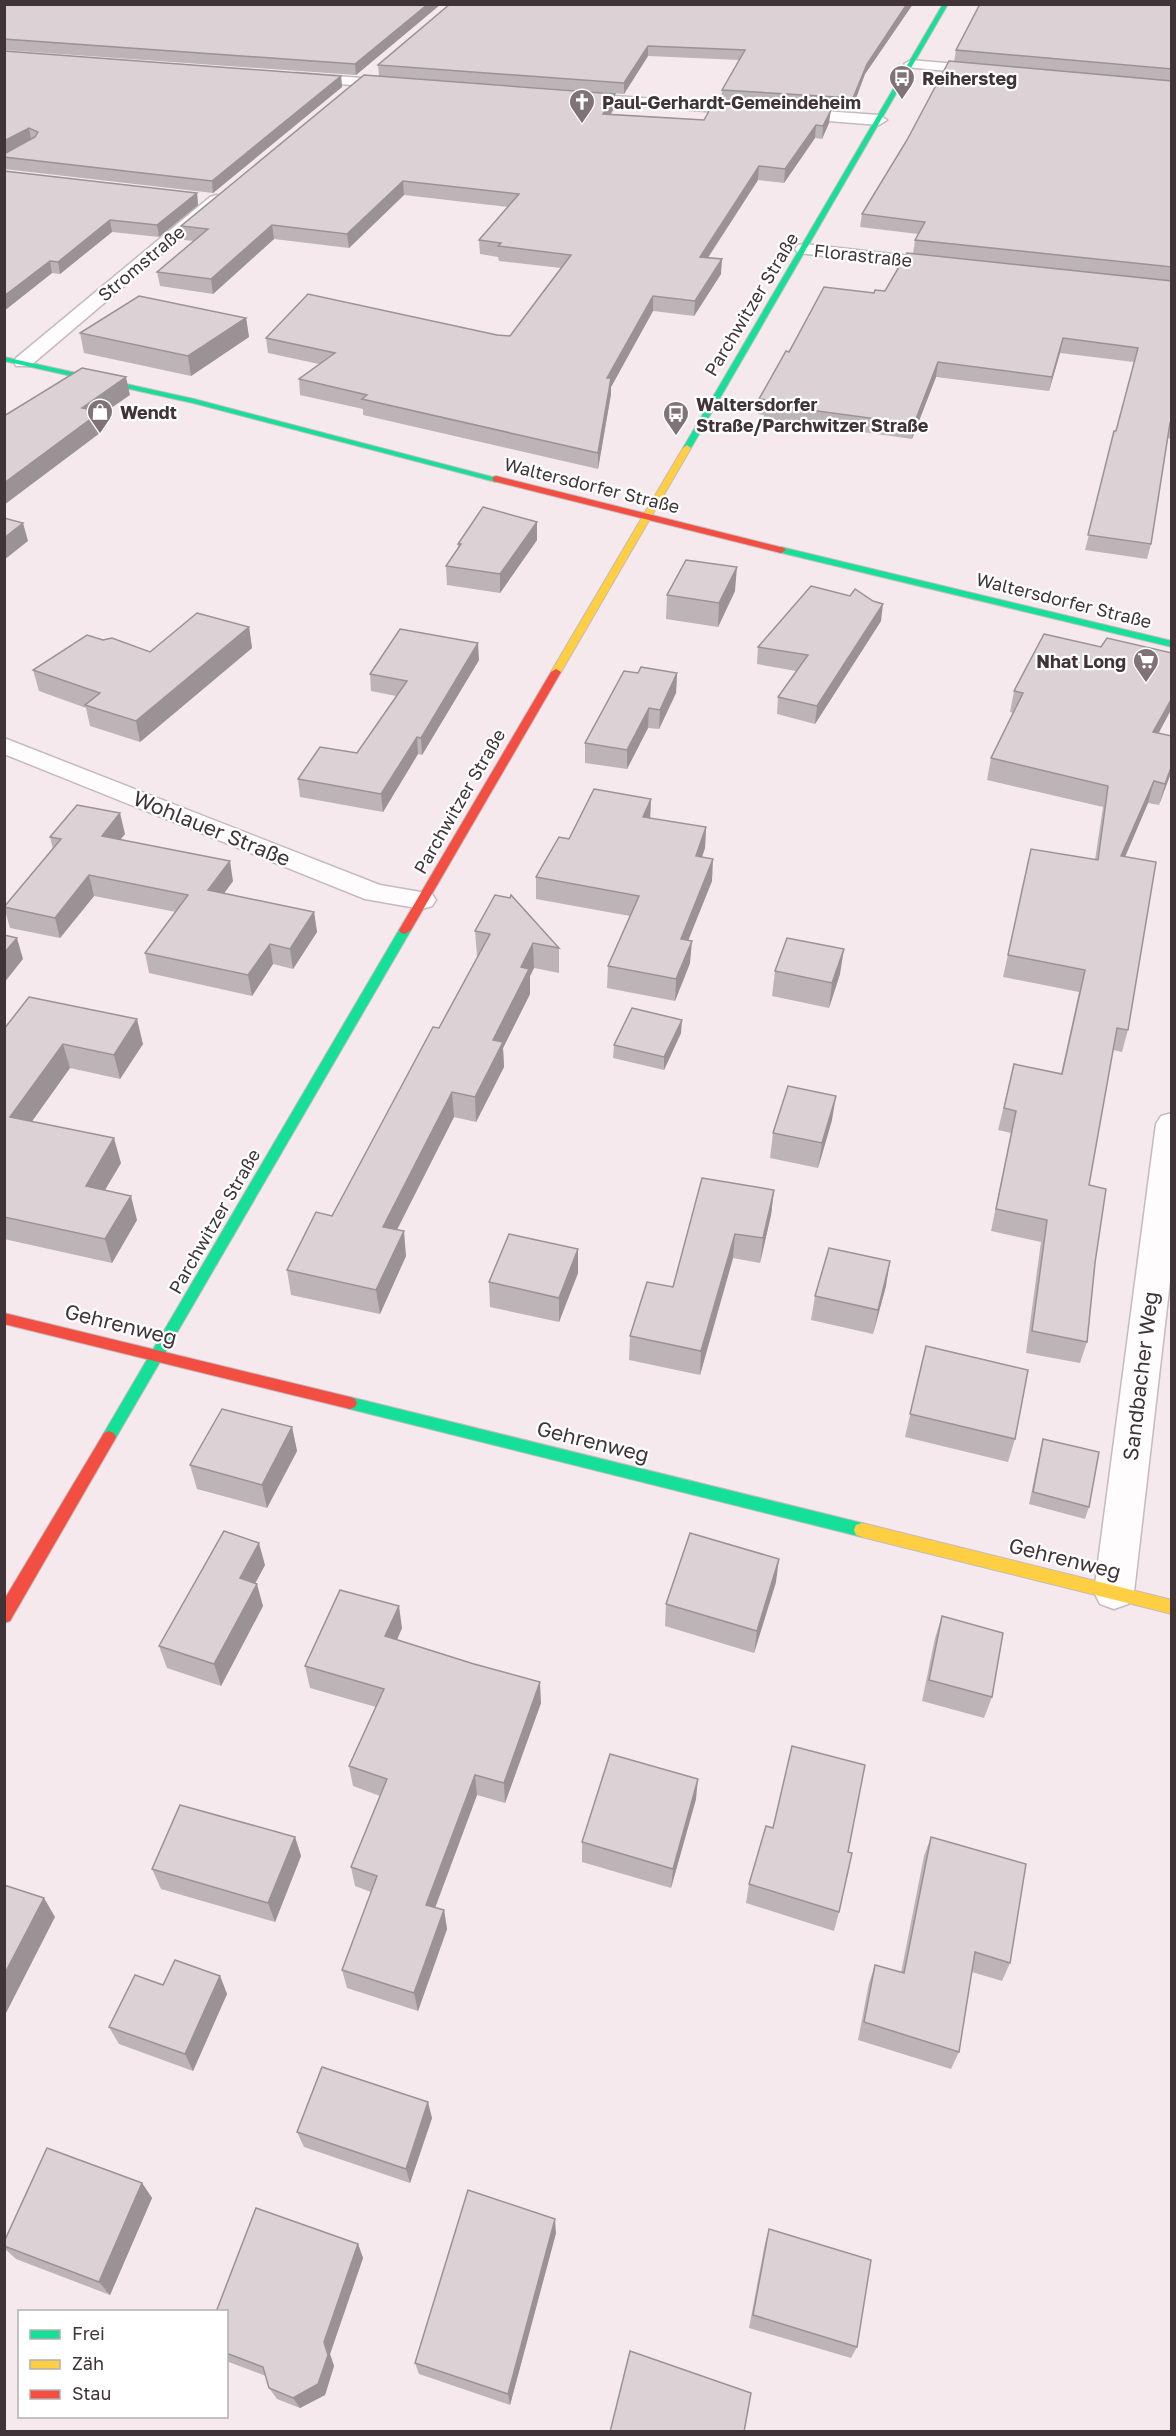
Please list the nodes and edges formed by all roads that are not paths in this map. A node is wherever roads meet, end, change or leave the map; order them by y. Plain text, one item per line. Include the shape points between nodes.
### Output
1 (946, 4) edge
2 (911, 64) junction
3 (379, 66) edge
4 (1001, 72) edge
5 (278, 76) edge
6 (361, 82) junction
7 (417, 86) edge
8 (343, 96) edge
9 (558, 96) edge
10 (879, 120) junction
11 (232, 186) edge
12 (192, 197) edge
13 (216, 200) junction
14 (804, 249) junction
15 (958, 266) edge
16 (4, 359) edge
17 (23, 363) junction
18 (645, 517) junction
19 (1172, 644) edge
20 (4, 745) edge
21 (422, 900) junction
22 (1172, 1124) edge
23 (4, 1318) edge
24 (158, 1354) junction
25 (1114, 1592) junction
26 (1172, 1607) edge
27 (4, 1616) edge

1 - 2 street, Parchwitzer Straße
2 - 4 street
2 - 10 street, Parchwitzer Straße
3 - 6 street
5 - 6 street
6 - 7 street
6 - 8 street
9 - 10 street
10 - 14 street, Parchwitzer Straße
11 - 13 street, Stromstraße
12 - 13 street
13 - 17 street, Stromstraße
14 - 15 street, Florastraße
14 - 18 street, Parchwitzer Straße
16 - 17 street, Waltersdorfer Straße
17 - 18 street, Waltersdorfer Straße
18 - 19 street, Waltersdorfer Straße
18 - 21 street, Parchwitzer Straße
20 - 21 street, Wohlauer Straße via 375,893
21 - 24 street, Parchwitzer Straße
22 - 25 street, Sandbacher Weg
23 - 24 street, Gehrenweg
24 - 25 street, Gehrenweg
24 - 27 street, Parchwitzer Straße
25 - 26 street, Gehrenweg

